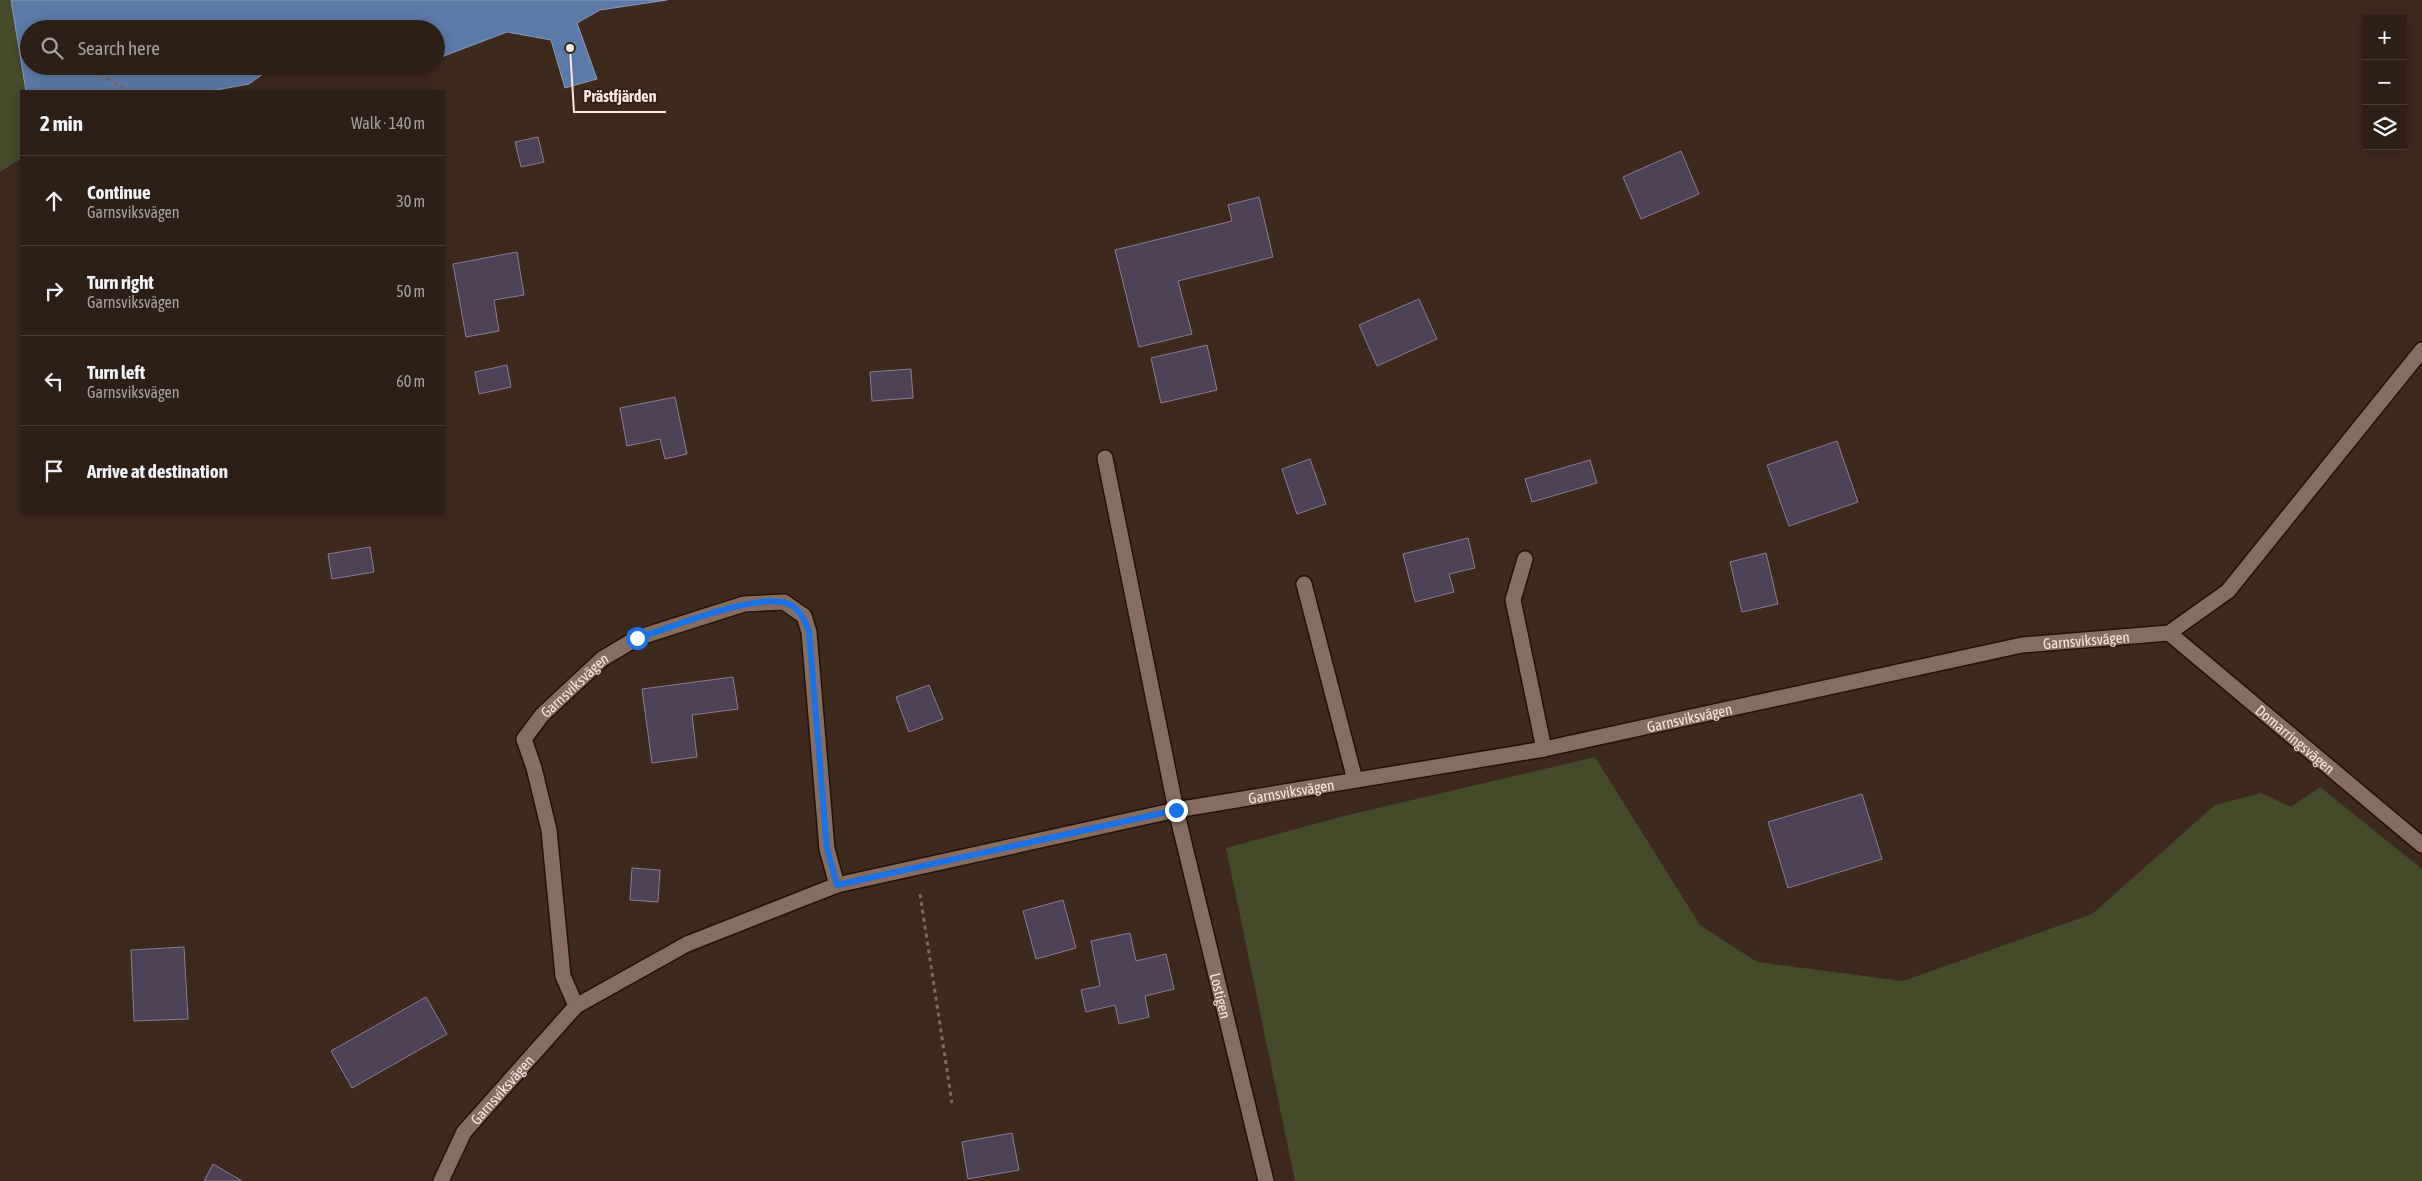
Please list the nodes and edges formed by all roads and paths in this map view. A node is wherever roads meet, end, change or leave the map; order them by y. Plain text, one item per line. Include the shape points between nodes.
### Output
1 (102, 75) edge
2 (125, 90) edge
3 (2422, 350) edge
4 (1105, 458) dead end
5 (1525, 559) dead end
6 (1304, 584) dead end
7 (2169, 633) junction
8 (1544, 749) junction
9 (1355, 780) junction
10 (1176, 810) junction
11 (2422, 845) edge
12 (916, 867) junction
13 (837, 885) junction
14 (576, 1006) junction
15 (952, 1103) dead end
16 (440, 1181) edge
17 (1266, 1181) edge

1 - 2 path
3 - 7 street via 2228,591
4 - 10 street, Lostigen
5 - 8 street via 1514,600
6 - 9 street
7 - 8 street, Garnsviksvägen via 2022,645
7 - 11 street, Domarringsvägen
8 - 9 street, Garnsviksvägen
9 - 10 street, Garnsviksvägen
10 - 12 street, Garnsviksvägen
10 - 17 street, Lostigen
12 - 13 street, Garnsviksvägen
12 - 15 path
13 - 14 street, Garnsviksvägen via 687,944
13 - 14 street, Garnsviksvägen via 827,849 809,632 804,616 784,602 744,604 637,638 602,659 542,715 524,740 549,830 563,976
14 - 16 street, Garnsviksvägen via 464,1132

